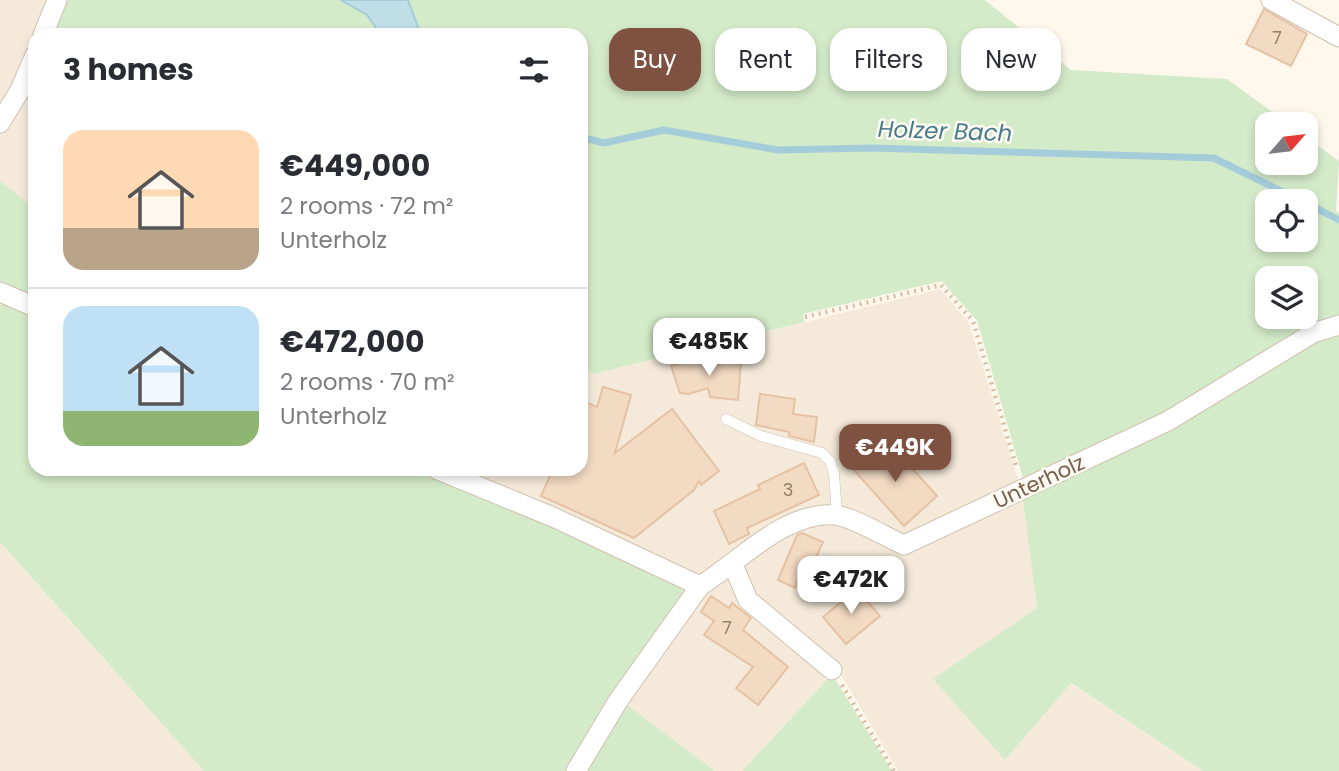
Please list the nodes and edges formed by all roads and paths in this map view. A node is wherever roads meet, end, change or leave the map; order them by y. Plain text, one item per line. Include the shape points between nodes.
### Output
1 (57, 0) edge
2 (1271, 0) edge
3 (46, 28) edge
4 (1339, 37) edge
5 (28, 71) edge
6 (0, 123) edge
7 (0, 292) edge
8 (28, 304) edge
9 (805, 317) dead end
10 (1339, 325) edge
11 (726, 419) dead end
12 (1011, 449) dead end
13 (453, 476) edge
14 (837, 515) junction
15 (733, 565) junction
16 (700, 586) junction
17 (832, 670) joint
18 (576, 771) edge
19 (894, 771) edge

1 - 3 street
2 - 4 street
5 - 6 street
7 - 8 street
9 - 12 path via 941,285 973,321
10 - 14 street, Unterholz via 1313,333 1168,421 904,545
11 - 14 lane via 761,436 822,453 834,474
13 - 16 street
14 - 15 street, Unterholz via 802,518
15 - 16 street, Unterholz
15 - 17 street via 748,600
16 - 18 street via 618,701
17 - 19 path

